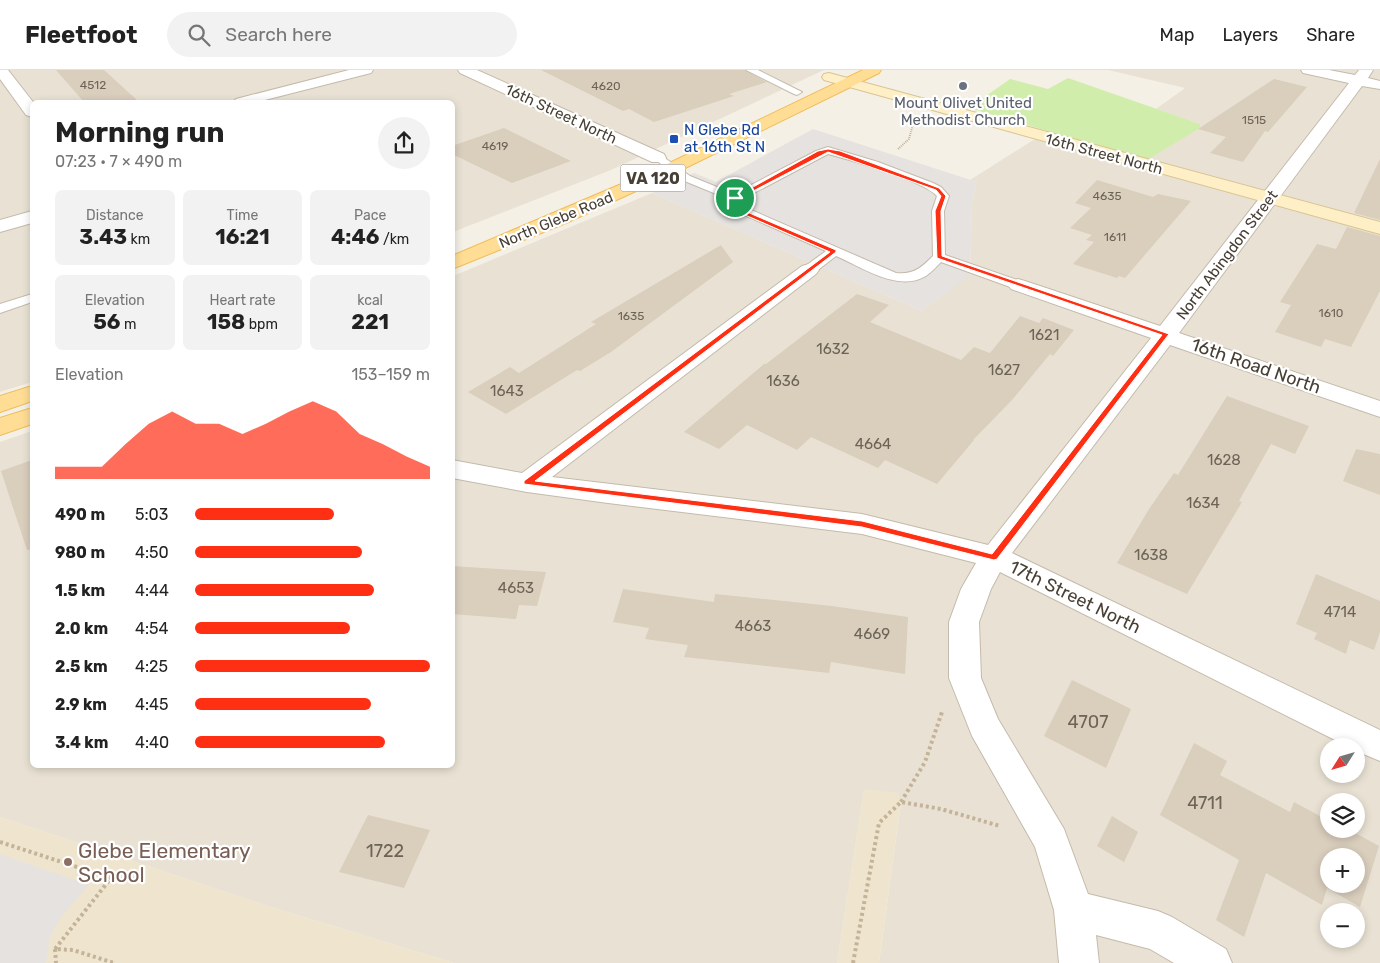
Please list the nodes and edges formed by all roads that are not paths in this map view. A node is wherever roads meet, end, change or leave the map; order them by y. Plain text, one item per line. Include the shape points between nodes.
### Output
1 (1, 70) edge
2 (366, 70) edge
3 (465, 70) edge
4 (751, 70) edge
5 (874, 70) edge
6 (1308, 70) edge
7 (1362, 75) edge
8 (840, 76) edge
9 (1380, 85) edge
10 (797, 92) junction
11 (249, 100) edge
12 (30, 109) edge
13 (658, 158) junction
14 (673, 169) junction
15 (735, 198) junction
16 (1270, 199) junction
17 (524, 216) dead end
18 (30, 218) edge
19 (0, 226) edge
20 (1380, 228) edge
21 (834, 251) junction
22 (940, 257) junction
23 (455, 262) edge
24 (809, 270) joint
25 (1018, 284) joint
26 (30, 299) edge
27 (0, 309) edge
28 (1166, 334) junction
29 (30, 394) edge
30 (0, 404) edge
31 (1380, 409) edge
32 (30, 417) edge
33 (0, 427) edge
34 (455, 470) edge
35 (527, 482) junction
36 (994, 557) junction
37 (1380, 746) edge
38 (1074, 910) junction
39 (1079, 963) edge
40 (1212, 963) edge

1 - 12 street
2 - 11 street
3 - 13 street, 16th Street North
4 - 10 lane
5 - 8 main road, North Glebe Road / VA 120
6 - 7 street
7 - 9 street
7 - 16 street, North Abingdon Street
8 - 10 main road, North Glebe Road / VA 120
8 - 14 main road, North Glebe Road / VA 120
8 - 16 street, 16th Street North via 934,106
10 - 13 main road, North Glebe Road / VA 120
13 - 14 lane
13 - 17 main road, North Glebe Road / VA 120
14 - 15 lane via 686,178
14 - 23 main road, North Glebe Road / VA 120
15 - 21 lane via 729,202 738,210
15 - 22 lane via 828,150 938,189 943,196 938,211
16 - 20 street, 16th Street North
16 - 28 street, North Abingdon Street
18 - 19 street
21 - 22 lane via 893,276 906,278 918,276
21 - 24 lane
22 - 25 lane
24 - 35 street
25 - 28 street, 16th Road North
26 - 27 lane
28 - 31 street, 16th Road North
28 - 36 street, North Abingdon Street
29 - 30 main road
32 - 33 main road
34 - 35 street, 17th Street North
35 - 36 street, 17th Street North via 862,524
36 - 37 street, 17th Street North
36 - 38 street, North Abingdon Street via 976,589 964,622 965,678 984,726 1051,841
38 - 39 street, North Abingdon Street
38 - 40 street via 1158,931

